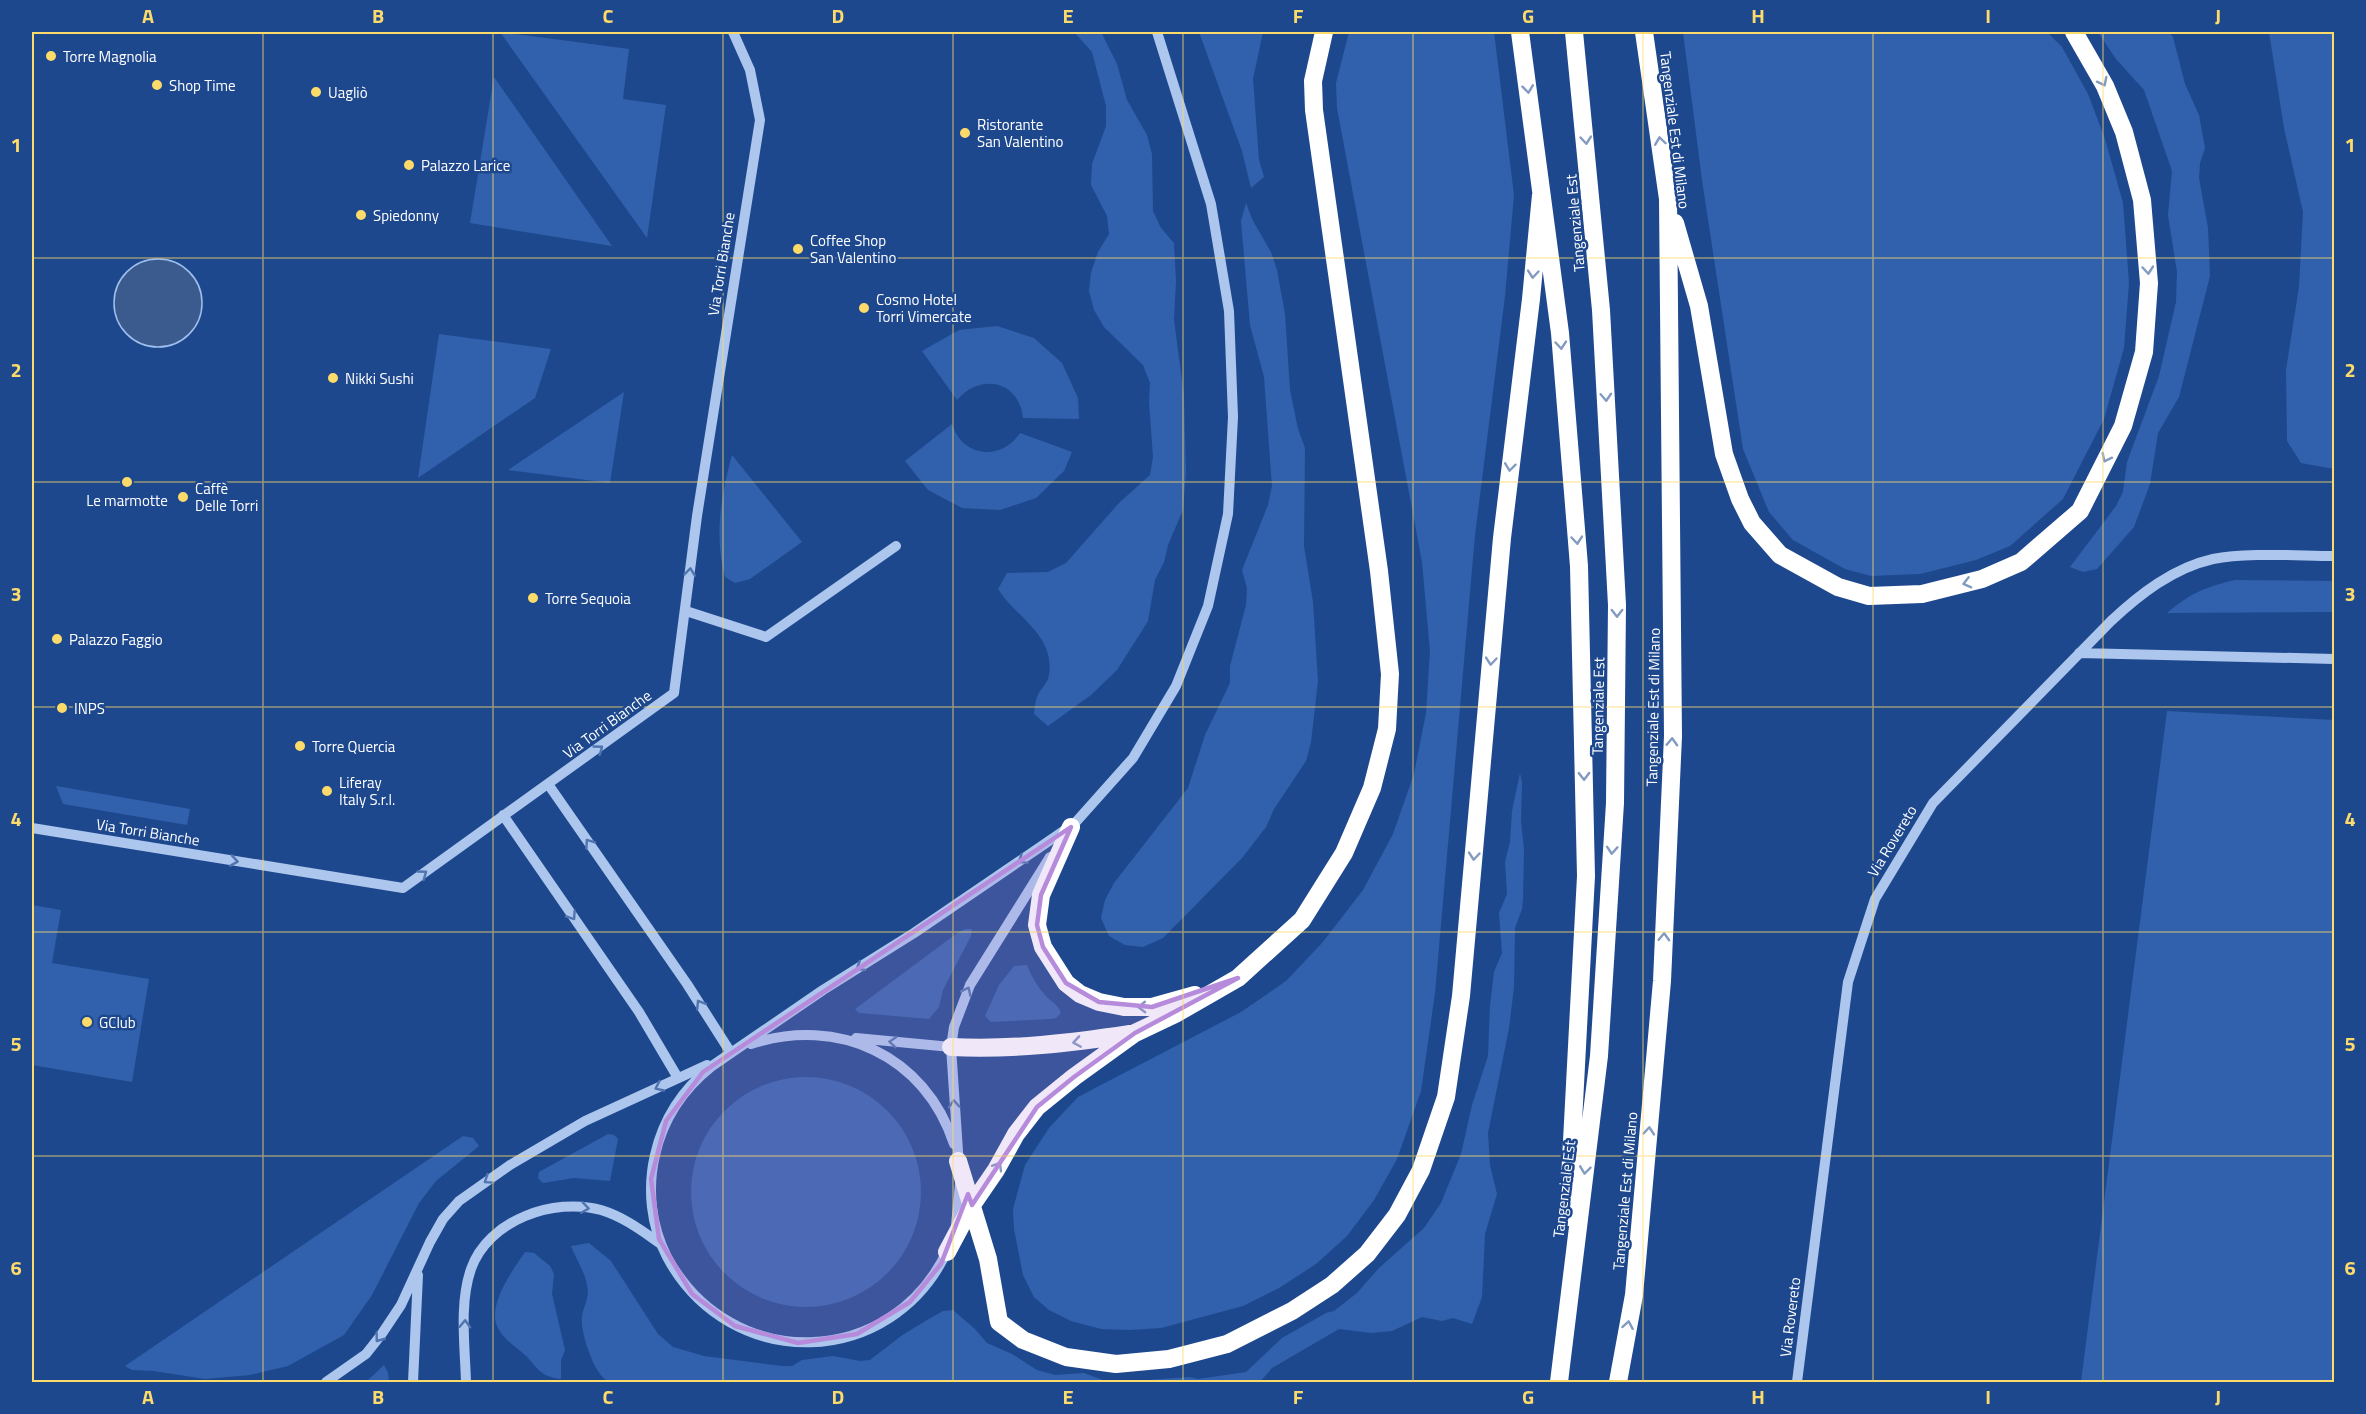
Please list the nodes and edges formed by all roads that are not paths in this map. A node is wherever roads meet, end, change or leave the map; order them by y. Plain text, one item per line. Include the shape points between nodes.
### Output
1 (733, 32) edge
2 (1157, 32) edge
3 (1324, 32) edge
4 (1520, 32) edge
5 (1574, 32) edge
6 (1644, 32) edge
7 (2073, 32) edge
8 (1540, 195) junction
9 (1668, 199) junction
10 (896, 546) dead end
11 (2334, 556) edge
12 (686, 611) junction
13 (2079, 654) junction
14 (2334, 659) edge
15 (548, 784) junction
16 (503, 815) junction
17 (1071, 827) junction
18 (32, 828) edge
19 (1238, 978) junction
20 (1135, 1033) junction
21 (820, 1035) junction
22 (951, 1047) junction
23 (731, 1053) junction
24 (678, 1078) junction
25 (958, 1161) junction
26 (972, 1205) junction
27 (661, 1244) junction
28 (947, 1252) junction
29 (418, 1268) junction
30 (1559, 1381) edge
31 (326, 1383) edge
32 (413, 1383) edge
33 (466, 1383) edge
34 (1618, 1383) edge
35 (1797, 1383) edge

12 -> 1 street, Via Torri Bianche via 697,516 760,120 750,70
2 - 17 street via 1211,204 1229,311 1233,417 1228,514 1208,606 1176,686 1133,758
3 - 19 highway via 1313,81 1314,110 1379,571 1390,674 1387,729 1372,788 1344,852 1302,920
4 -> 8 highway
5 -> 30 highway, Tangenziale Est via 1603,333 1617,605 1615,768 1599,1056
9 -> 6 highway, Tangenziale Est di Milano
7 -> 9 highway via 2105,86 2121,123 2142,200 2149,283 2144,352 2122,426 2080,511 2021,562 1982,579 1922,594 1869,596 1838,587 1780,555 1752,523 1724,454 1699,306
8 -> 26 highway via 1502,538 1461,996 1446,1097 1421,1170 1397,1215 1358,1262 1292,1311 1227,1344 1169,1359 1116,1364 1066,1358 1023,1340 999,1322 988,1259
8 -> 30 highway via 1560,333 1579,566 1586,876
34 -> 9 highway, Tangenziale Est di Milano via 1634,1295 1664,957 1672,736
10 - 12 street via 766,637
11 - 13 street, Via Rovereto via 2213,559 2170,575 2135,599
15 -> 12 street, Via Torri Bianche via 674,693
13 - 14 street
13 - 35 street, Via Rovereto via 1933,803 1875,899 1848,982
15 - 16 street, Via Torri Bianche
23 -> 15 street
18 -> 16 street, Via Torri Bianche via 403,888
16 -> 24 street via 639,1012
19 -> 17 highway via 1152,1007 1099,1002 1066,983 1043,948 1037,925 1041,895
22 -> 17 street via 970,985
17 -> 23 street
19 - 20 highway
20 -> 22 highway via 1017,1048
26 -> 20 highway via 1037,1107
22 -> 21 street
21 - 23 street via 777,1037
21 - 25 street via 871,1048 916,1080 939,1109
25 -> 22 street
23 - 24 street
23 - 27 street via 688,1088 662,1131 651,1179 653,1218
24 -> 29 street via 585,1121 481,1184 443,1219
25 - 26 highway
25 - 28 street via 958,1218
26 - 28 highway
27 - 28 street via 682,1281 715,1314 759,1336 798,1343 844,1338 886,1320 921,1291
33 -> 27 street via 465,1307 471,1271 477,1254 502,1229 538,1212 574,1206 602,1211 631,1223
29 -> 31 street via 400,1305 366,1353
29 - 32 street

